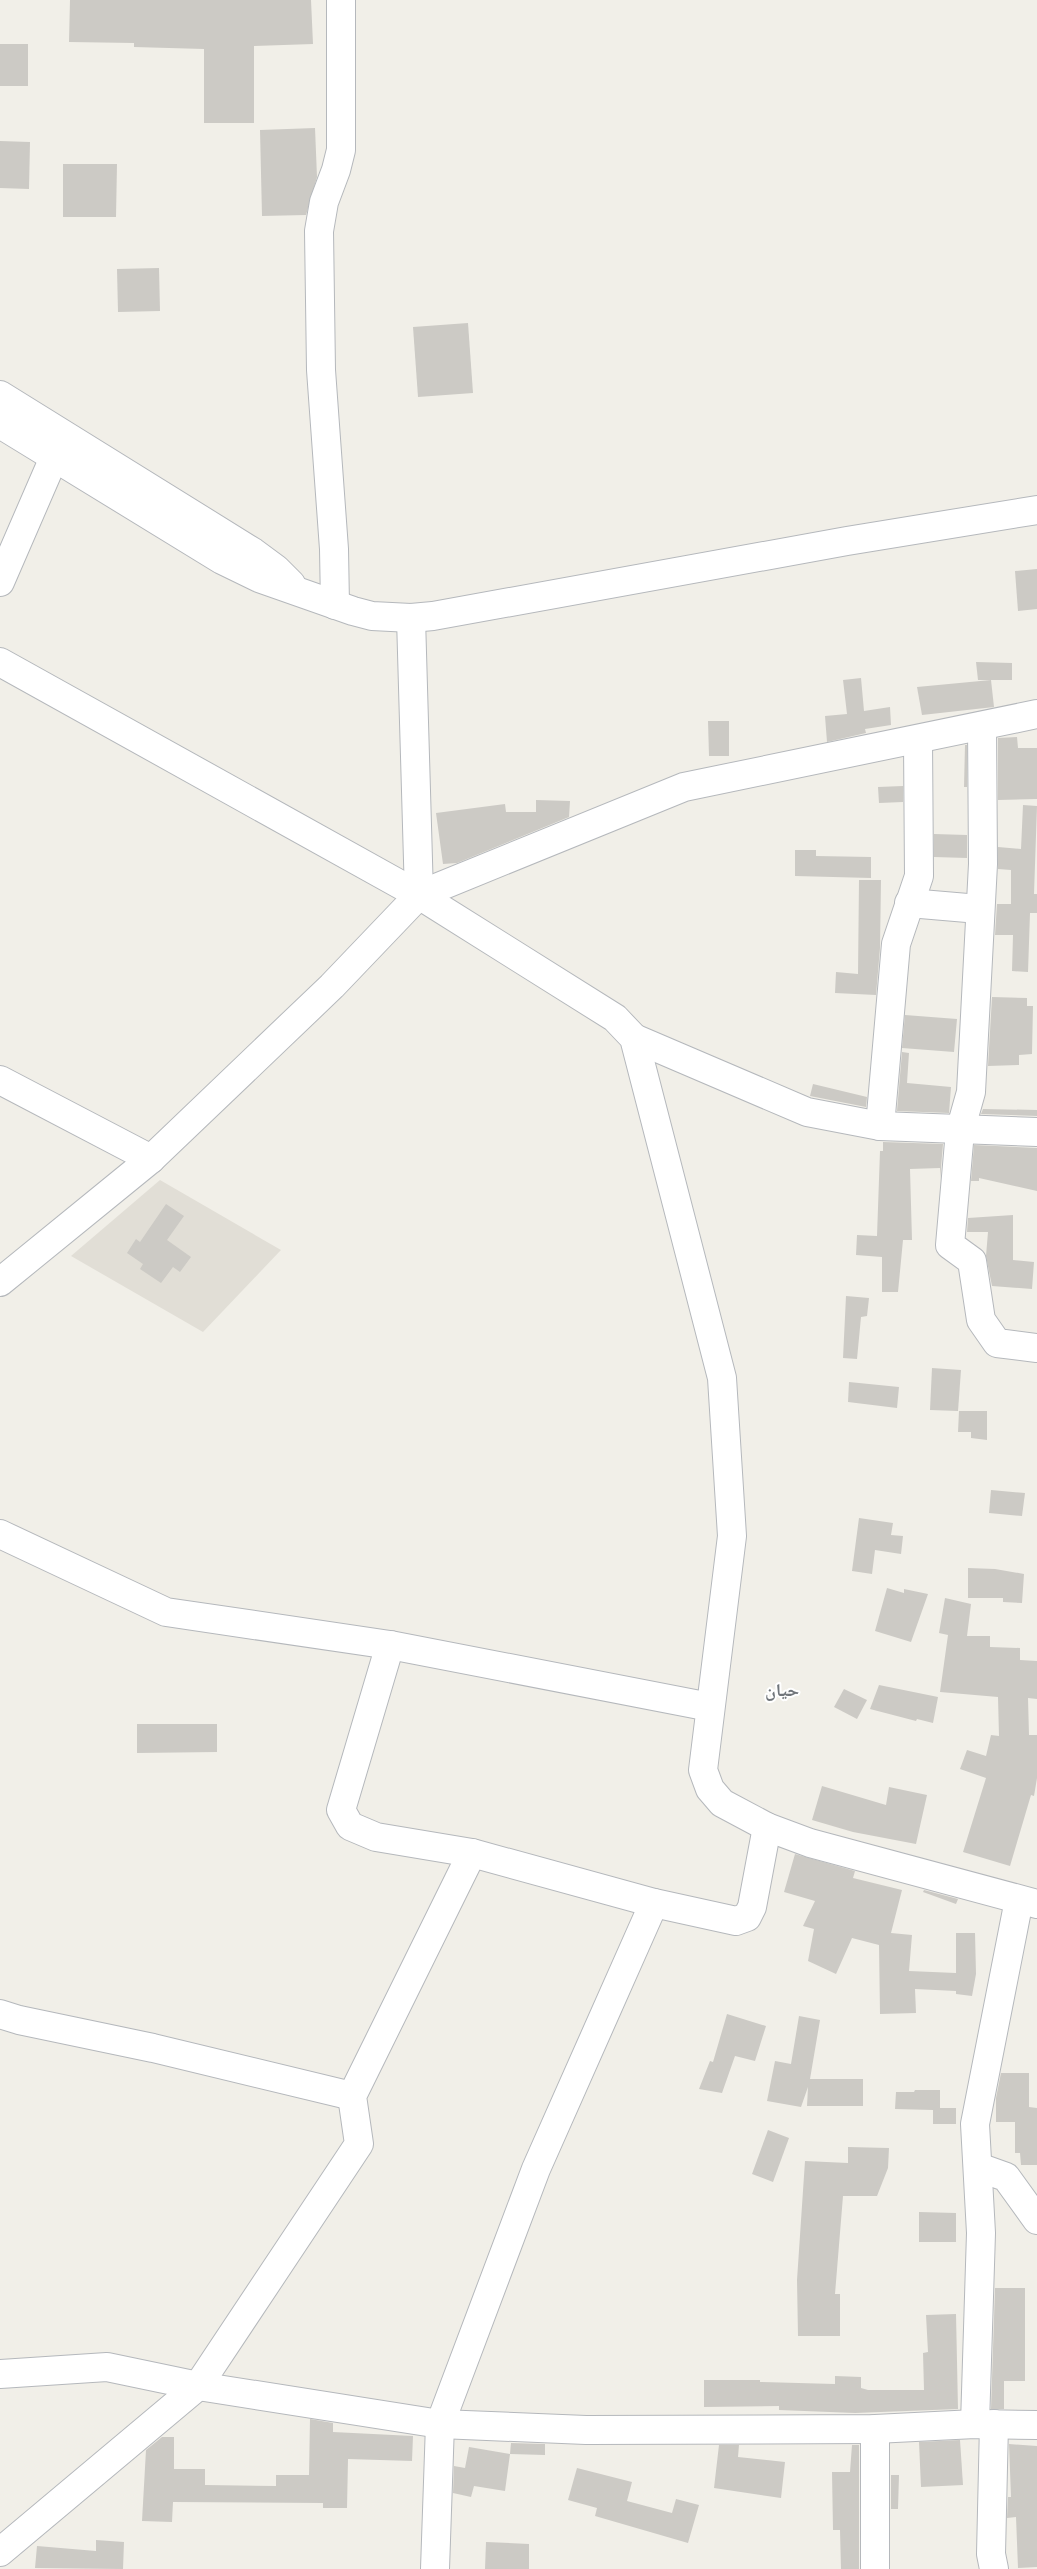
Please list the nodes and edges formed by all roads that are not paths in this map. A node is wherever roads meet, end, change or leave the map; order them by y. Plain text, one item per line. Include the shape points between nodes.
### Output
1 (341, 0) edge
2 (0, 395) edge
3 (0, 424) edge
4 (60, 445) junction
5 (1037, 510) edge
6 (0, 582) edge
7 (335, 604) junction
8 (411, 618) junction
9 (0, 662) edge
10 (1037, 714) edge
11 (982, 726) junction
12 (918, 741) junction
13 (419, 894) junction
14 (909, 903) junction
15 (979, 909) junction
16 (634, 1038) junction
17 (0, 1080) edge
18 (880, 1126) junction
19 (960, 1130) junction
20 (1037, 1132) edge
21 (151, 1159) junction
22 (0, 1282) edge
23 (1037, 1348) edge
24 (0, 1534) edge
25 (390, 1645) junction
26 (710, 1707) junction
27 (768, 1827) junction
28 (472, 1853) junction
29 (1028, 1902) edge
30 (654, 1903) junction
31 (0, 2014) edge
32 (352, 2096) junction
33 (978, 2166) junction
34 (1037, 2220) edge
35 (0, 2374) edge
36 (198, 2386) junction
37 (440, 2424) junction
38 (985, 2424) junction
39 (1037, 2425) edge
40 (875, 2429) junction
41 (0, 2552) edge
42 (435, 2569) edge
43 (875, 2569) edge
44 (994, 2569) edge

1 - 7 street via 341,150 322,208 319,231 321,370
2 - 4 street
3 - 4 street
4 - 6 street
4 - 7 street via 265,560 297,591
5 - 8 street
7 - 8 street via 372,616
8 - 13 street
9 - 13 street
10 - 11 street
11 - 12 street
11 - 15 street via 983,864
12 - 13 street via 684,787
12 - 14 street via 919,876
13 - 16 street via 615,1018
13 - 21 street via 332,986
14 - 15 street
14 - 18 street via 896,944
15 - 19 street via 971,1092
16 - 18 street via 807,1112
16 - 26 street via 722,1378 732,1536
17 - 21 street
18 - 19 street
19 - 20 street
19 - 23 street via 950,1245 972,1261 981,1320 997,1343
21 - 22 street
24 - 25 street via 166,1612
25 - 26 street
25 - 28 street via 341,1810 350,1826 376,1837
26 - 27 street via 703,1770 710,1789 722,1804
27 - 29 street via 810,1843
27 - 30 street via 752,1907 747,1917 736,1921
28 - 30 street
28 - 32 street
29 - 33 street via 975,2124
30 - 37 street via 536,2169
31 - 32 street
32 - 36 street via 359,2144
33 - 34 street via 1006,2177
33 - 38 street
35 - 36 street via 107,2367
36 - 37 street
36 - 41 street
37 - 40 street via 586,2430
37 - 42 street
38 - 39 street
38 - 40 street
38 - 44 street
40 - 43 street

